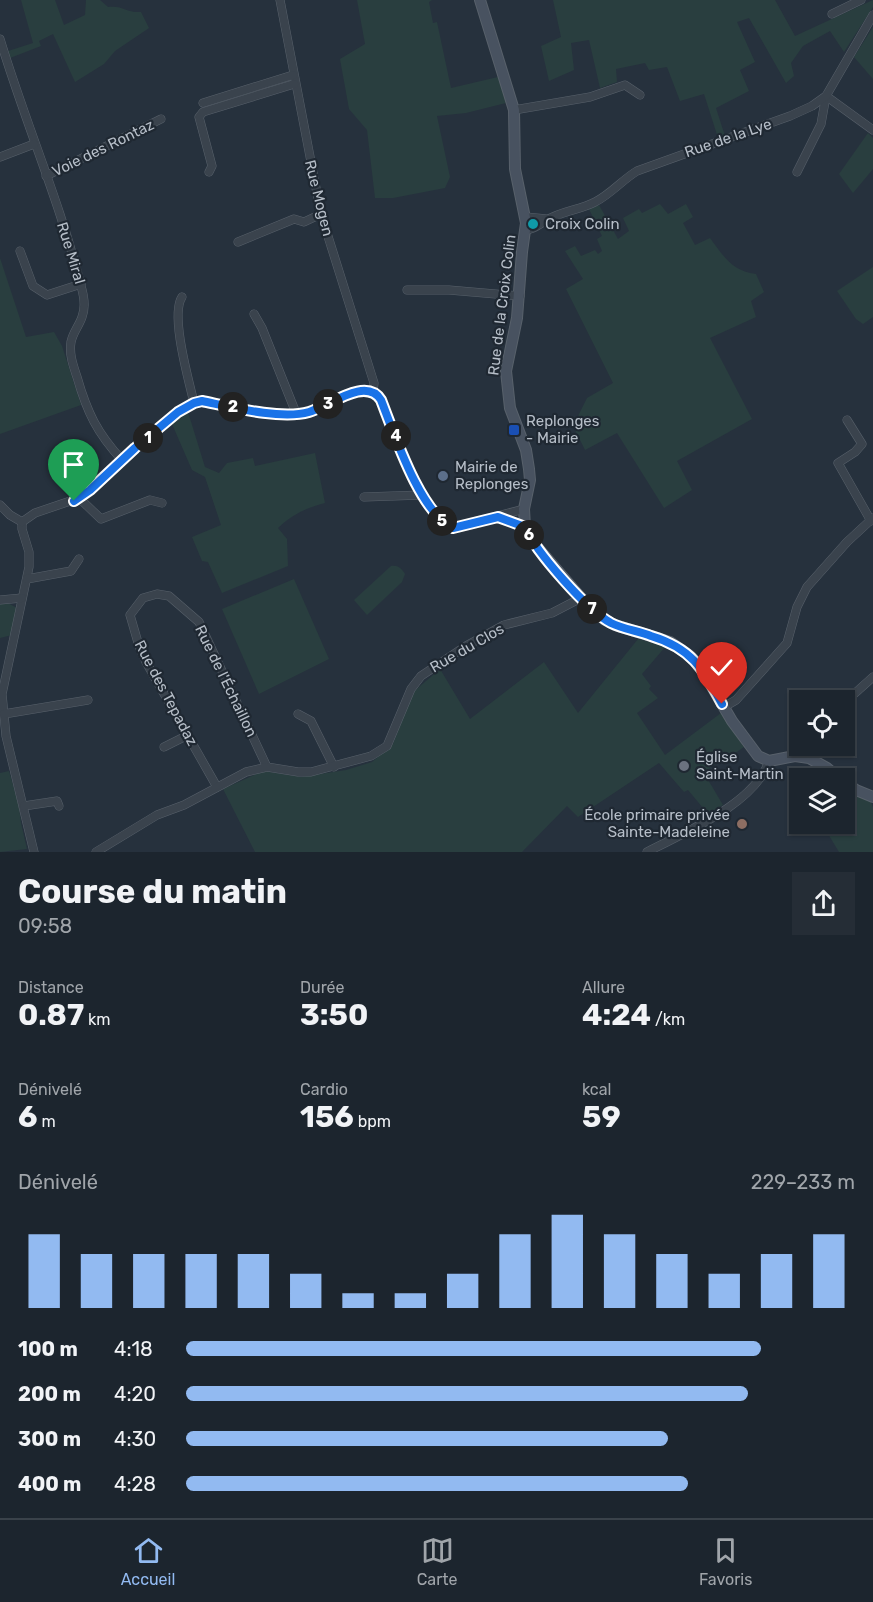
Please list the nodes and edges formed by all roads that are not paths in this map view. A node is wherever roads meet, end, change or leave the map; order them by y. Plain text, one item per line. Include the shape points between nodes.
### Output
1 (279, 0) edge
2 (480, 0) edge
3 (861, 0) edge
4 (832, 14) dead end
5 (873, 15) edge
6 (0, 39) edge
7 (294, 79) junction
8 (640, 95) dead end
9 (826, 96) junction
10 (203, 103) dead end
11 (514, 110) junction
12 (161, 119) dead end
13 (873, 130) edge
14 (34, 144) junction
15 (0, 157) edge
16 (209, 172) dead end
17 (797, 172) dead end
18 (46, 176) junction
19 (321, 214) junction
20 (526, 217) junction
21 (547, 219) junction
22 (526, 230) junction
23 (238, 242) dead end
24 (20, 251) dead end
25 (81, 284) junction
26 (407, 290) dead end
27 (520, 296) junction
28 (182, 297) dead end
29 (254, 314) dead end
30 (373, 392) junction
31 (194, 403) junction
32 (296, 413) junction
33 (847, 420) dead end
34 (122, 460) junction
35 (422, 495) junction
36 (364, 497) dead end
37 (79, 498) junction
38 (162, 503) dead end
39 (0, 505) edge
40 (524, 509) junction
41 (498, 517) junction
42 (872, 519) edge
43 (22, 522) junction
44 (525, 527) junction
45 (79, 559) dead end
46 (27, 579) junction
47 (22, 598) junction
48 (143, 598) joint
49 (581, 598) junction
50 (0, 600) edge
51 (873, 677) edge
52 (855, 693) edge
53 (88, 700) dead end
54 (724, 707) junction
55 (4, 714) junction
56 (298, 714) dead end
57 (188, 735) junction
58 (3, 736) edge
59 (164, 747) dead end
60 (795, 756) edge
61 (803, 756) edge
62 (769, 761) junction
63 (334, 766) junction
64 (267, 767) junction
65 (826, 768) edge
66 (217, 787) junction
67 (855, 789) edge
68 (873, 797) edge
69 (24, 806) junction
70 (59, 806) dead end
71 (34, 852) edge
72 (96, 852) edge
73 (648, 852) edge

1 - 7 street, Rue Mogen
2 - 11 street, Rue de la Croix Colin
3 - 4 street
5 - 9 street
6 - 14 street, Rue Miral
7 - 10 street
7 - 16 street via 203,112 199,117 212,166
7 - 19 street, Rue Mogen
8 - 11 street via 625,85 590,97
9 - 13 street
9 - 17 street via 820,124
9 - 21 street, Rue de la Lye via 790,116 637,171 594,203
11 - 20 street, Rue de la Croix Colin via 515,169
12 - 18 street, Voie des Rontaz
14 - 15 street
14 - 18 street, Rue Miral
18 - 25 street, Rue Miral
19 - 23 street via 304,222 294,219
19 - 30 street, Rue Mogen via 374,383
20 - 21 street, Rue de la Lye
20 - 22 street, Rue de la Croix Colin
21 - 22 street, Rue de la Lye
22 - 27 street, Rue de la Croix Colin
24 - 25 street via 33,286 47,295
25 - 34 street, Rue Miral via 84,311 72,338 70,354 88,413
26 - 27 street
27 - 40 street, Rue de la Croix Colin via 506,371 510,408 530,469
28 - 31 street via 178,304 179,330
29 - 32 street
30 - 32 street via 350,394
30 - 35 street via 381,400
31 - 32 street
31 - 34 street
33 - 42 street via 862,444 838,464
34 - 37 street
35 - 36 street
35 - 41 street via 444,523 453,528
37 - 38 street via 101,519 150,500
37 - 43 street via 34,513
39 - 43 street
40 - 41 street
40 - 44 street, Rue de la Croix Colin
41 - 44 street
42 - 54 street via 807,587 787,643 736,700
43 - 46 street via 29,552
44 - 49 street via 537,550
45 - 46 street via 71,570
46 - 47 street
47 - 50 street
47 - 55 street via 2,694
48 - 57 street, Rue des Tepadaz via 130,615 135,634 146,662
48 - 64 street, Rue de l'Échaillon via 169,596 199,622
49 - 54 street via 615,625 681,648 702,670
49 - 63 street, Rue du Clos via 552,613 504,625 421,676 411,688 387,746 371,756
51 - 52 street
53 - 55 street
54 - 62 street via 754,752
55 - 58 street
56 - 63 street via 311,721
57 - 59 street
57 - 66 street, Rue des Tepadaz
58 - 69 street
60 - 62 street
61 - 65 street
62 - 73 street via 756,784 733,803
63 - 64 street, Rue du Clos via 298,772
64 - 66 street, Rue du Clos via 246,772
66 - 72 street, Rue du Clos via 157,815
67 - 68 street
69 - 70 street via 57,801
69 - 71 street

